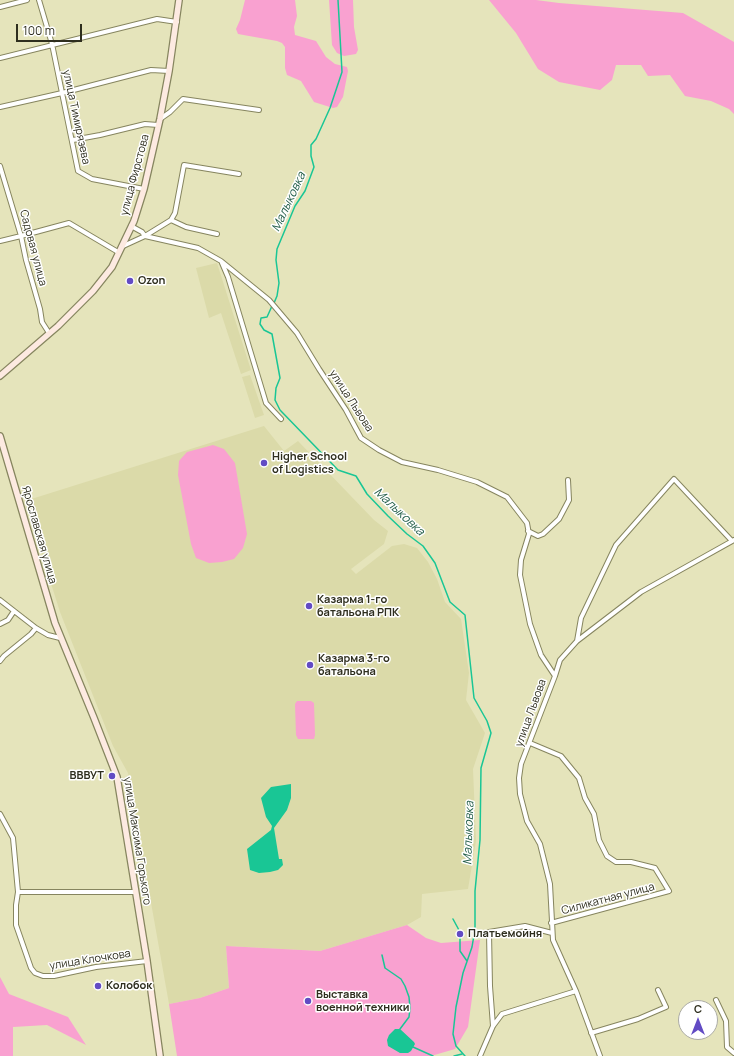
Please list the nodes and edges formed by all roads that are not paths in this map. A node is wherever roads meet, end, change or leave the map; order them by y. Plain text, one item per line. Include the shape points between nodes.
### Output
1 (27, 0) edge
2 (40, 0) edge
3 (179, 0) edge
4 (0, 7) edge
5 (177, 22) junction
6 (52, 44) junction
7 (0, 58) edge
8 (169, 71) junction
9 (62, 93) junction
10 (0, 107) edge
11 (259, 110) dead end
12 (160, 119) junction
13 (158, 125) junction
14 (73, 140) junction
15 (0, 166) edge
16 (239, 174) dead end
17 (144, 189) junction
18 (171, 220) junction
19 (131, 226) junction
20 (217, 234) dead end
21 (21, 236) junction
22 (145, 236) junction
23 (0, 241) edge
24 (119, 250) junction
25 (220, 261) junction
26 (49, 333) junction
27 (0, 376) edge
28 (281, 419) dead end
29 (0, 436) edge
30 (568, 480) dead end
31 (528, 531) junction
32 (733, 541) edge
33 (0, 600) edge
34 (14, 611) junction
35 (0, 624) edge
36 (36, 628) junction
37 (60, 638) junction
38 (577, 641) junction
39 (0, 661) edge
40 (554, 676) junction
41 (530, 743) junction
42 (0, 814) edge
43 (18, 892) junction
44 (136, 892) junction
45 (551, 923) junction
46 (552, 933) junction
47 (147, 961) junction
48 (658, 990) dead end
49 (576, 991) junction
50 (718, 1004) edge
51 (493, 1026) junction
52 (592, 1033) junction
53 (734, 1053) edge
54 (160, 1056) edge
55 (480, 1056) edge
56 (600, 1056) edge

1 - 4 street
2 - 6 street, улица Тимирязева
3 - 5 main road, улица Фирстова
5 - 6 street via 157,19
5 - 8 main road, улица Фирстова
6 - 7 street
6 - 9 street, улица Тимирязева
8 - 9 street via 151,70
8 - 12 main road, улица Фирстова
9 - 10 street
9 - 14 street, улица Тимирязева
11 - 12 street via 183,98
12 - 13 main road, улица Фирстова
13 - 14 street via 144,124 100,136
13 - 17 main road, улица Фирстова
14 - 17 street, улица Тимирязева via 78,171 92,179
15 - 21 street, Садовая улица
16 - 18 street via 184,165 175,213
17 - 19 main road, улица Фирстова
18 - 20 street via 186,227
18 - 22 street
19 - 22 street
19 - 24 main road, улица Фирстова
21 - 23 street
21 - 24 street via 69,223
21 - 26 street, Садовая улица via 42,322
22 - 24 street
22 - 25 street, улица Львова via 198,248
24 - 26 main road, улица Фирстова via 112,267 93,291
25 - 28 street via 228,277 266,403
25 - 31 street, улица Львова via 277,308 297,333 362,438 402,462 477,482 507,497 527,523
26 - 27 main road, улица Фирстова
29 - 37 main road, Ярославская улица
30 - 31 street via 569,500 559,519 544,534 538,536
31 - 40 street, улица Львова via 520,575 530,624 541,655
32 - 38 street via 641,592
32 - 38 street via 674,479 616,545 581,618
33 - 34 street
34 - 35 street via 8,620
34 - 36 street
36 - 37 street
36 - 39 street
37 - 44 main road, улица Максима Горького via 117,777
38 - 40 street via 560,660
40 - 41 street, улица Львова
41 - 45 street, улица Львова via 518,778 527,821 540,844 550,884
41 - 45 street, Силикатная улица via 561,756 579,778 585,798 594,814 599,840 608,856 616,862 631,862 655,868 669,891
42 - 43 street, улица Клочкова via 13,838
43 - 44 street
43 - 47 street, улица Клочкова via 16,925 35,973 54,976 96,967
44 - 47 main road, улица Максима Горького
45 - 46 street, улица Львова
46 - 49 street, улица Львова
46 - 51 street via 525,926 489,932
47 - 54 main road, улица Максима Горького
48 - 52 street via 666,1007 638,1019
49 - 51 street via 502,1014
49 - 52 street, улица Львова
50 - 53 street via 726,1021 727,1046
51 - 55 street
52 - 56 street, улица Львова

